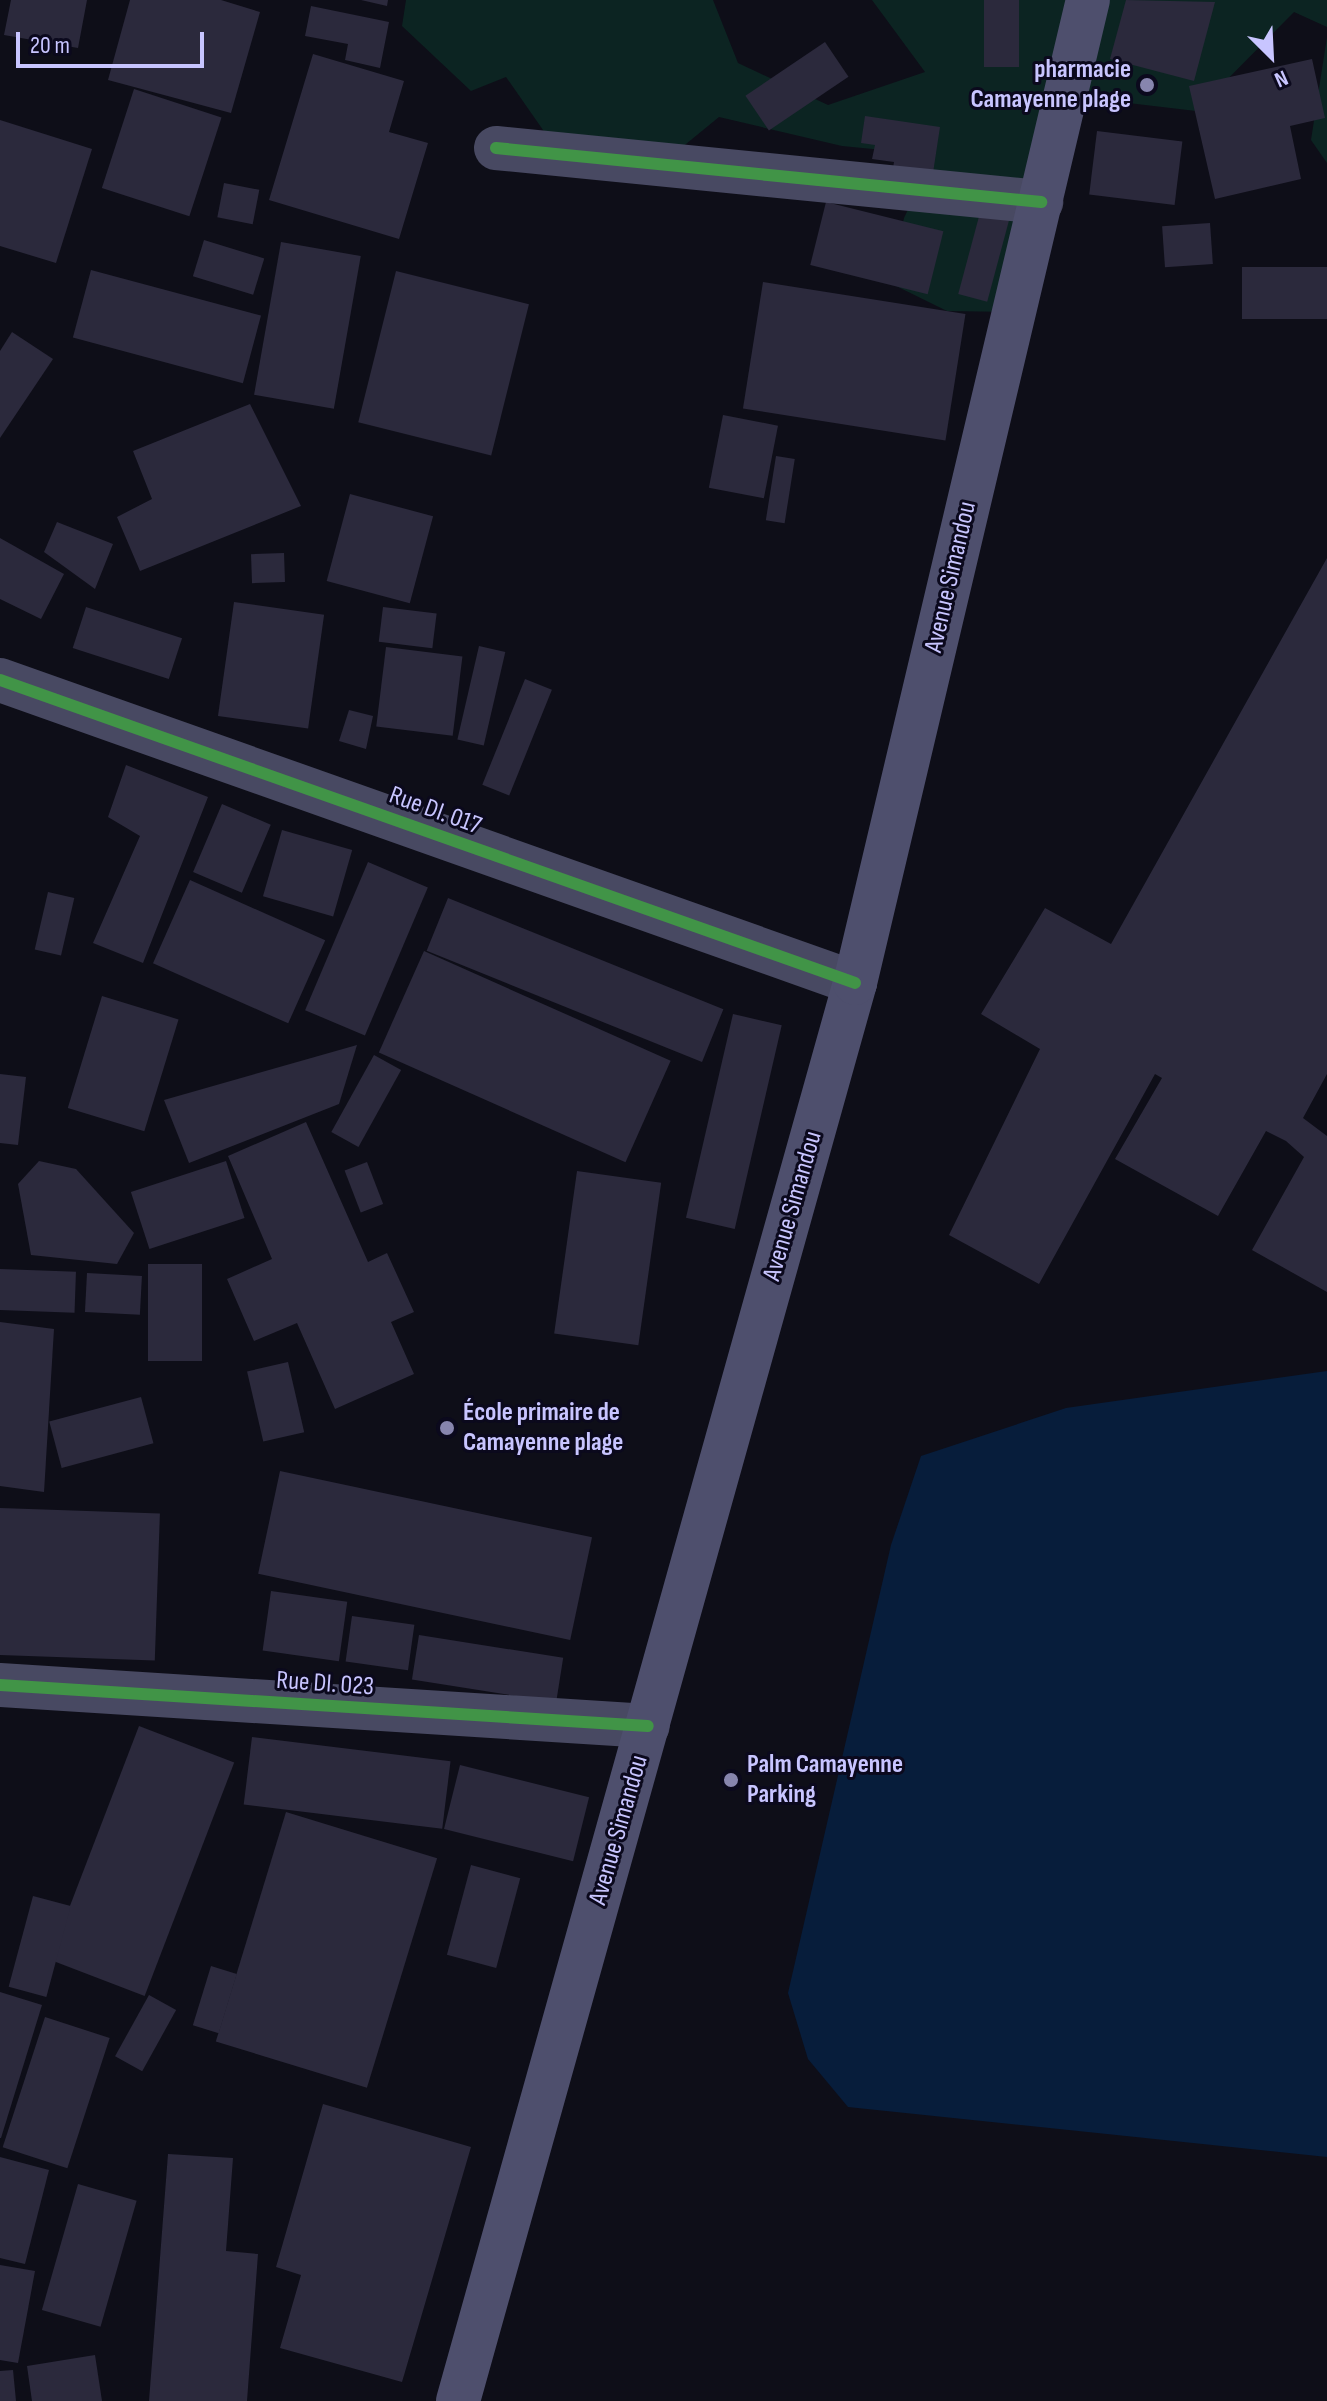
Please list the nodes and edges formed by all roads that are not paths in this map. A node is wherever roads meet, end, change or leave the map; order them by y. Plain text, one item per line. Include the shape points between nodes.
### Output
1 (1088, 0) edge
2 (496, 148) dead end
3 (1041, 202) junction
4 (0, 680) edge
5 (855, 983) junction
6 (0, 1685) edge
7 (648, 1726) junction
8 (458, 2401) edge

1 - 3 main road, Avenue Simandou
2 - 3 street
3 - 5 main road, Avenue Simandou
4 - 5 street, Rue DI. 017
5 - 7 main road, Avenue Simandou
6 - 7 street, Rue DI. 023
7 - 8 main road, Avenue Simandou

